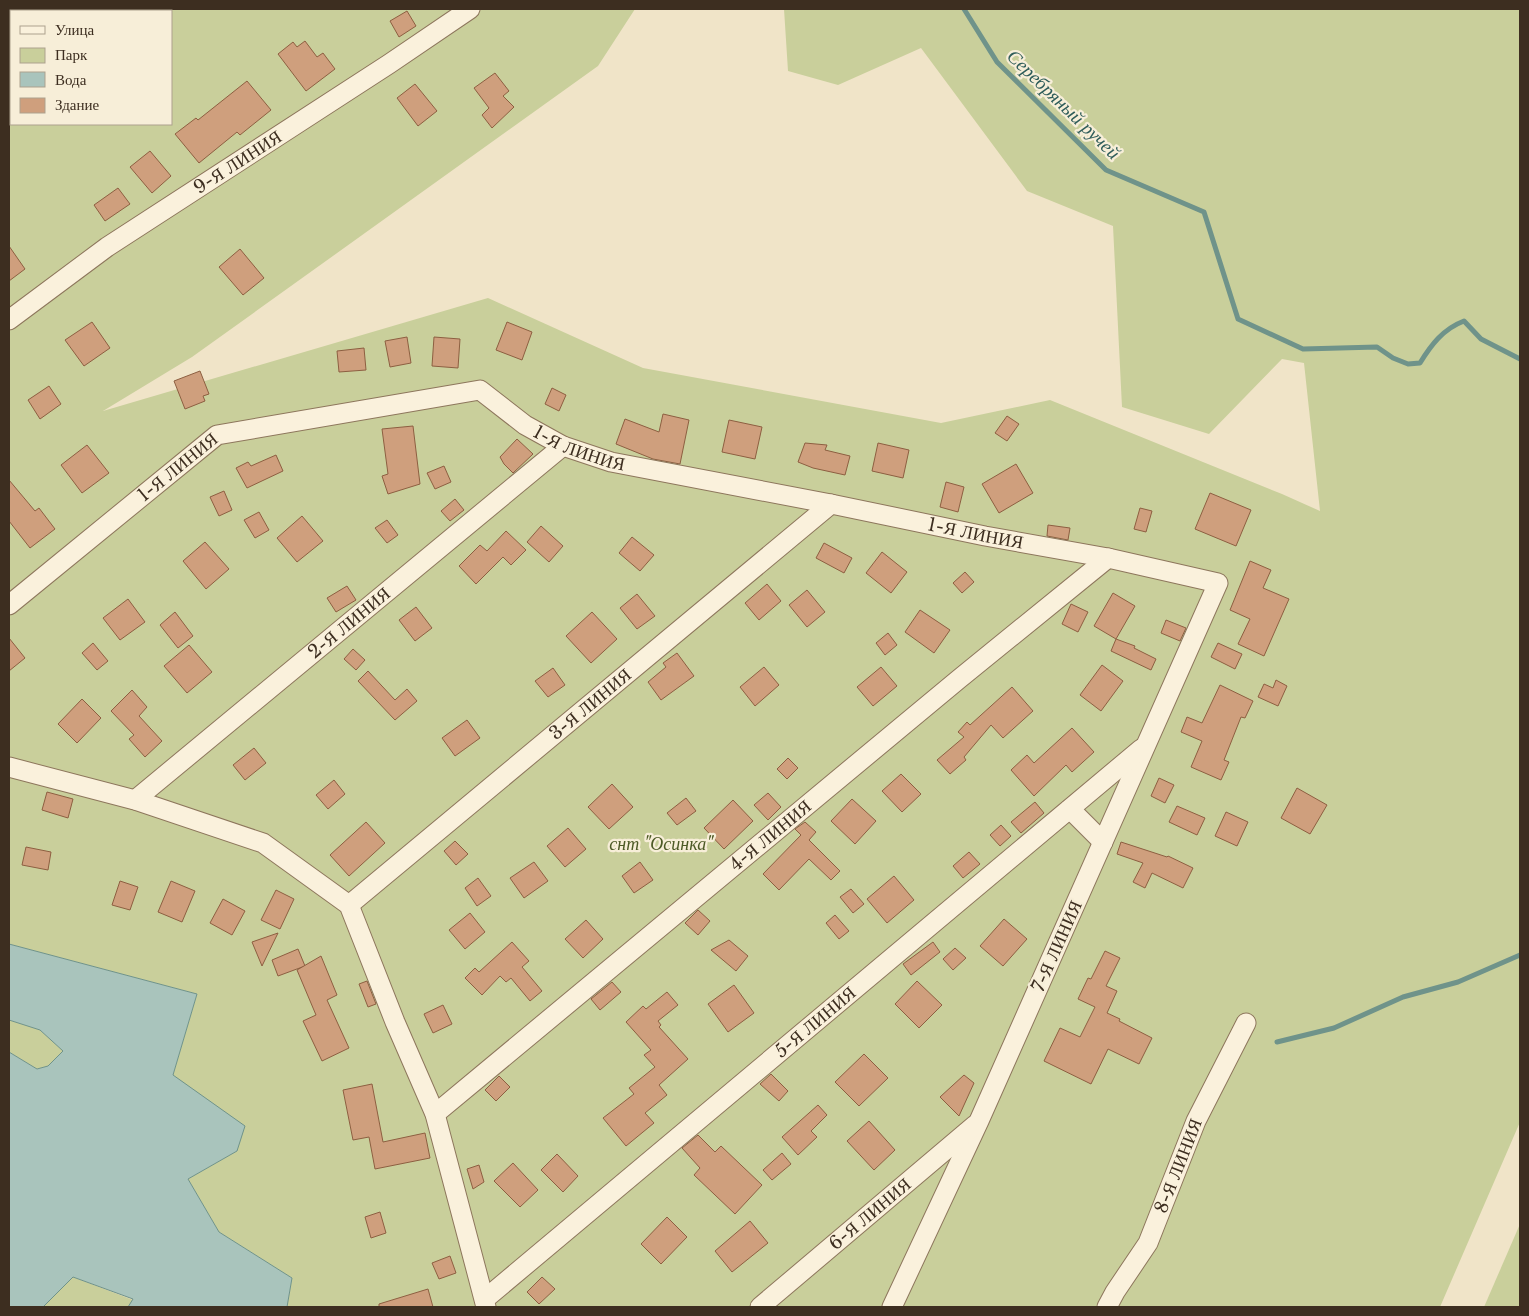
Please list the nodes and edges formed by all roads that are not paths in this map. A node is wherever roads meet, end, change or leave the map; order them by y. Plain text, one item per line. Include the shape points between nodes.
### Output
1 (470, 9) edge
2 (9, 320) edge
3 (563, 446) junction
4 (831, 504) junction
5 (1108, 558) junction
6 (1218, 583) joint
7 (9, 605) edge
8 (1146, 745) junction
9 (9, 767) edge
10 (135, 800) junction
11 (1070, 808) junction
12 (1103, 842) junction
13 (349, 905) junction
14 (1246, 1023) dead end
15 (435, 1114) junction
16 (979, 1121) junction
17 (486, 1303) edge
18 (760, 1307) edge
19 (892, 1307) edge
20 (1107, 1307) edge

1 - 2 street, 9-Я ЛИНИЯ via 107,246
3 - 4 street, 1-Я ЛИНИЯ via 611,462
3 - 7 street, 1-Я ЛИНИЯ via 525,425 480,390 217,435
3 - 10 street, 2-Я ЛИНИЯ
4 - 5 street, 1-Я ЛИНИЯ
4 - 13 street, 3-Я ЛИНИЯ
5 - 6 street, 1-Я ЛИНИЯ
5 - 15 street, 4-Я ЛИНИЯ
6 - 8 street, 7-Я ЛИНИЯ
8 - 11 street, 5-Я ЛИНИЯ
8 - 12 street, 7-Я ЛИНИЯ
9 - 10 street
10 - 13 street via 263,843
11 - 12 street
11 - 17 street, 5-Я ЛИНИЯ
12 - 16 street, 7-Я ЛИНИЯ
13 - 15 street
14 - 20 street, 8-Я ЛИНИЯ via 1196,1121 1148,1243
15 - 17 street
16 - 18 street, 6-Я ЛИНИЯ
16 - 19 street, 7-Я ЛИНИЯ

